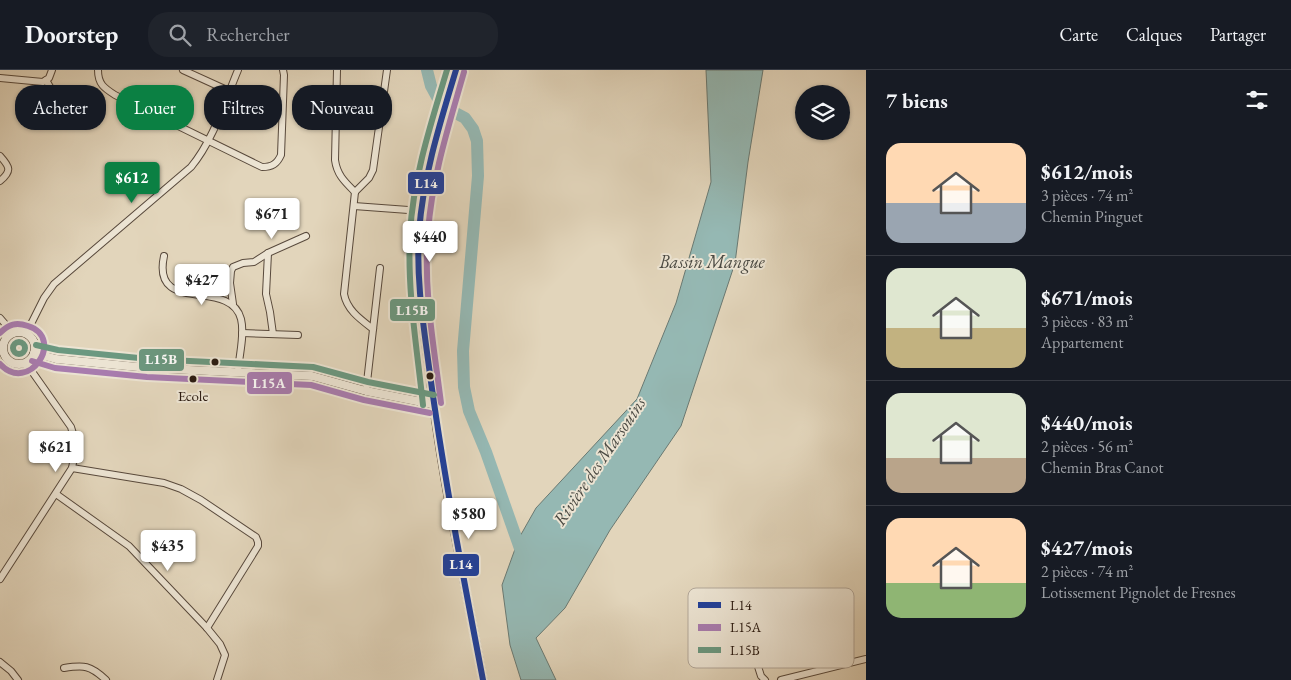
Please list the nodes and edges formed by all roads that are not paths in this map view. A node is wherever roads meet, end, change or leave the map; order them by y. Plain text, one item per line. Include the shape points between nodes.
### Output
1 (52, 70) edge
2 (98, 70) edge
3 (183, 70) edge
4 (238, 70) edge
5 (283, 70) edge
6 (337, 70) edge
7 (387, 70) edge
8 (456, 70) edge
9 (0, 78) edge
10 (46, 80) junction
11 (49, 85) edge
12 (216, 85) edge
13 (232, 85) edge
14 (212, 130) edge
15 (208, 140) junction
16 (0, 156) edge
17 (0, 182) edge
18 (355, 192) junction
19 (354, 206) junction
20 (422, 211) junction
21 (306, 236) dead end
22 (268, 253) junction
23 (164, 256) dead end
24 (380, 268) dead end
25 (233, 304) junction
26 (0, 318) edge
27 (372, 328) junction
28 (13, 333) junction
29 (242, 333) junction
30 (26, 334) junction
31 (273, 334) junction
32 (298, 335) dead end
33 (1, 349) edge
34 (34, 353) junction
35 (26, 363) junction
36 (238, 372) junction
37 (366, 391) junction
38 (432, 404) junction
39 (72, 468) junction
40 (56, 494) junction
41 (1, 577) edge
42 (207, 628) junction
43 (0, 662) edge
44 (64, 668) dead end
45 (758, 668) edge
46 (829, 668) edge
47 (18, 680) edge
48 (106, 680) edge
49 (217, 680) edge
50 (483, 680) edge
51 (765, 680) edge
52 (780, 680) edge

1 - 10 street
2 - 15 street via 103,88
3 - 12 street
4 - 13 street
5 - 15 street via 281,155 274,165 262,167
6 - 18 street via 336,166
7 - 18 street via 373,170 370,178
8 - 20 street via 431,157
9 - 10 street
10 - 11 street
14 - 15 street
15 - 30 street via 191,167 54,284
16 - 17 street via 9,170
18 - 19 street
19 - 20 street
19 - 27 street via 344,294 353,313
20 - 38 street via 419,290
21 - 22 street
22 - 25 street via 254,262 233,267 230,283
22 - 31 street via 266,294
23 - 25 street via 165,280 170,287
24 - 27 street
25 - 29 street via 240,317
26 - 28 street
27 - 37 street
28 - 30 street
28 - 33 street
29 - 31 street
29 - 36 street
30 - 34 street via 34,341
31 - 32 street
33 - 35 street via 12,363
34 - 35 street
34 - 36 street via 56,359 148,368
35 - 39 street via 75,436
36 - 37 street via 312,376
37 - 38 street
38 - 50 street
39 - 40 street
39 - 42 street via 164,483 182,489 256,537 258,546
40 - 41 street
40 - 42 street via 129,546
42 - 49 street via 224,655
43 - 47 street
44 - 48 street via 84,666
45 - 51 street
46 - 52 street

